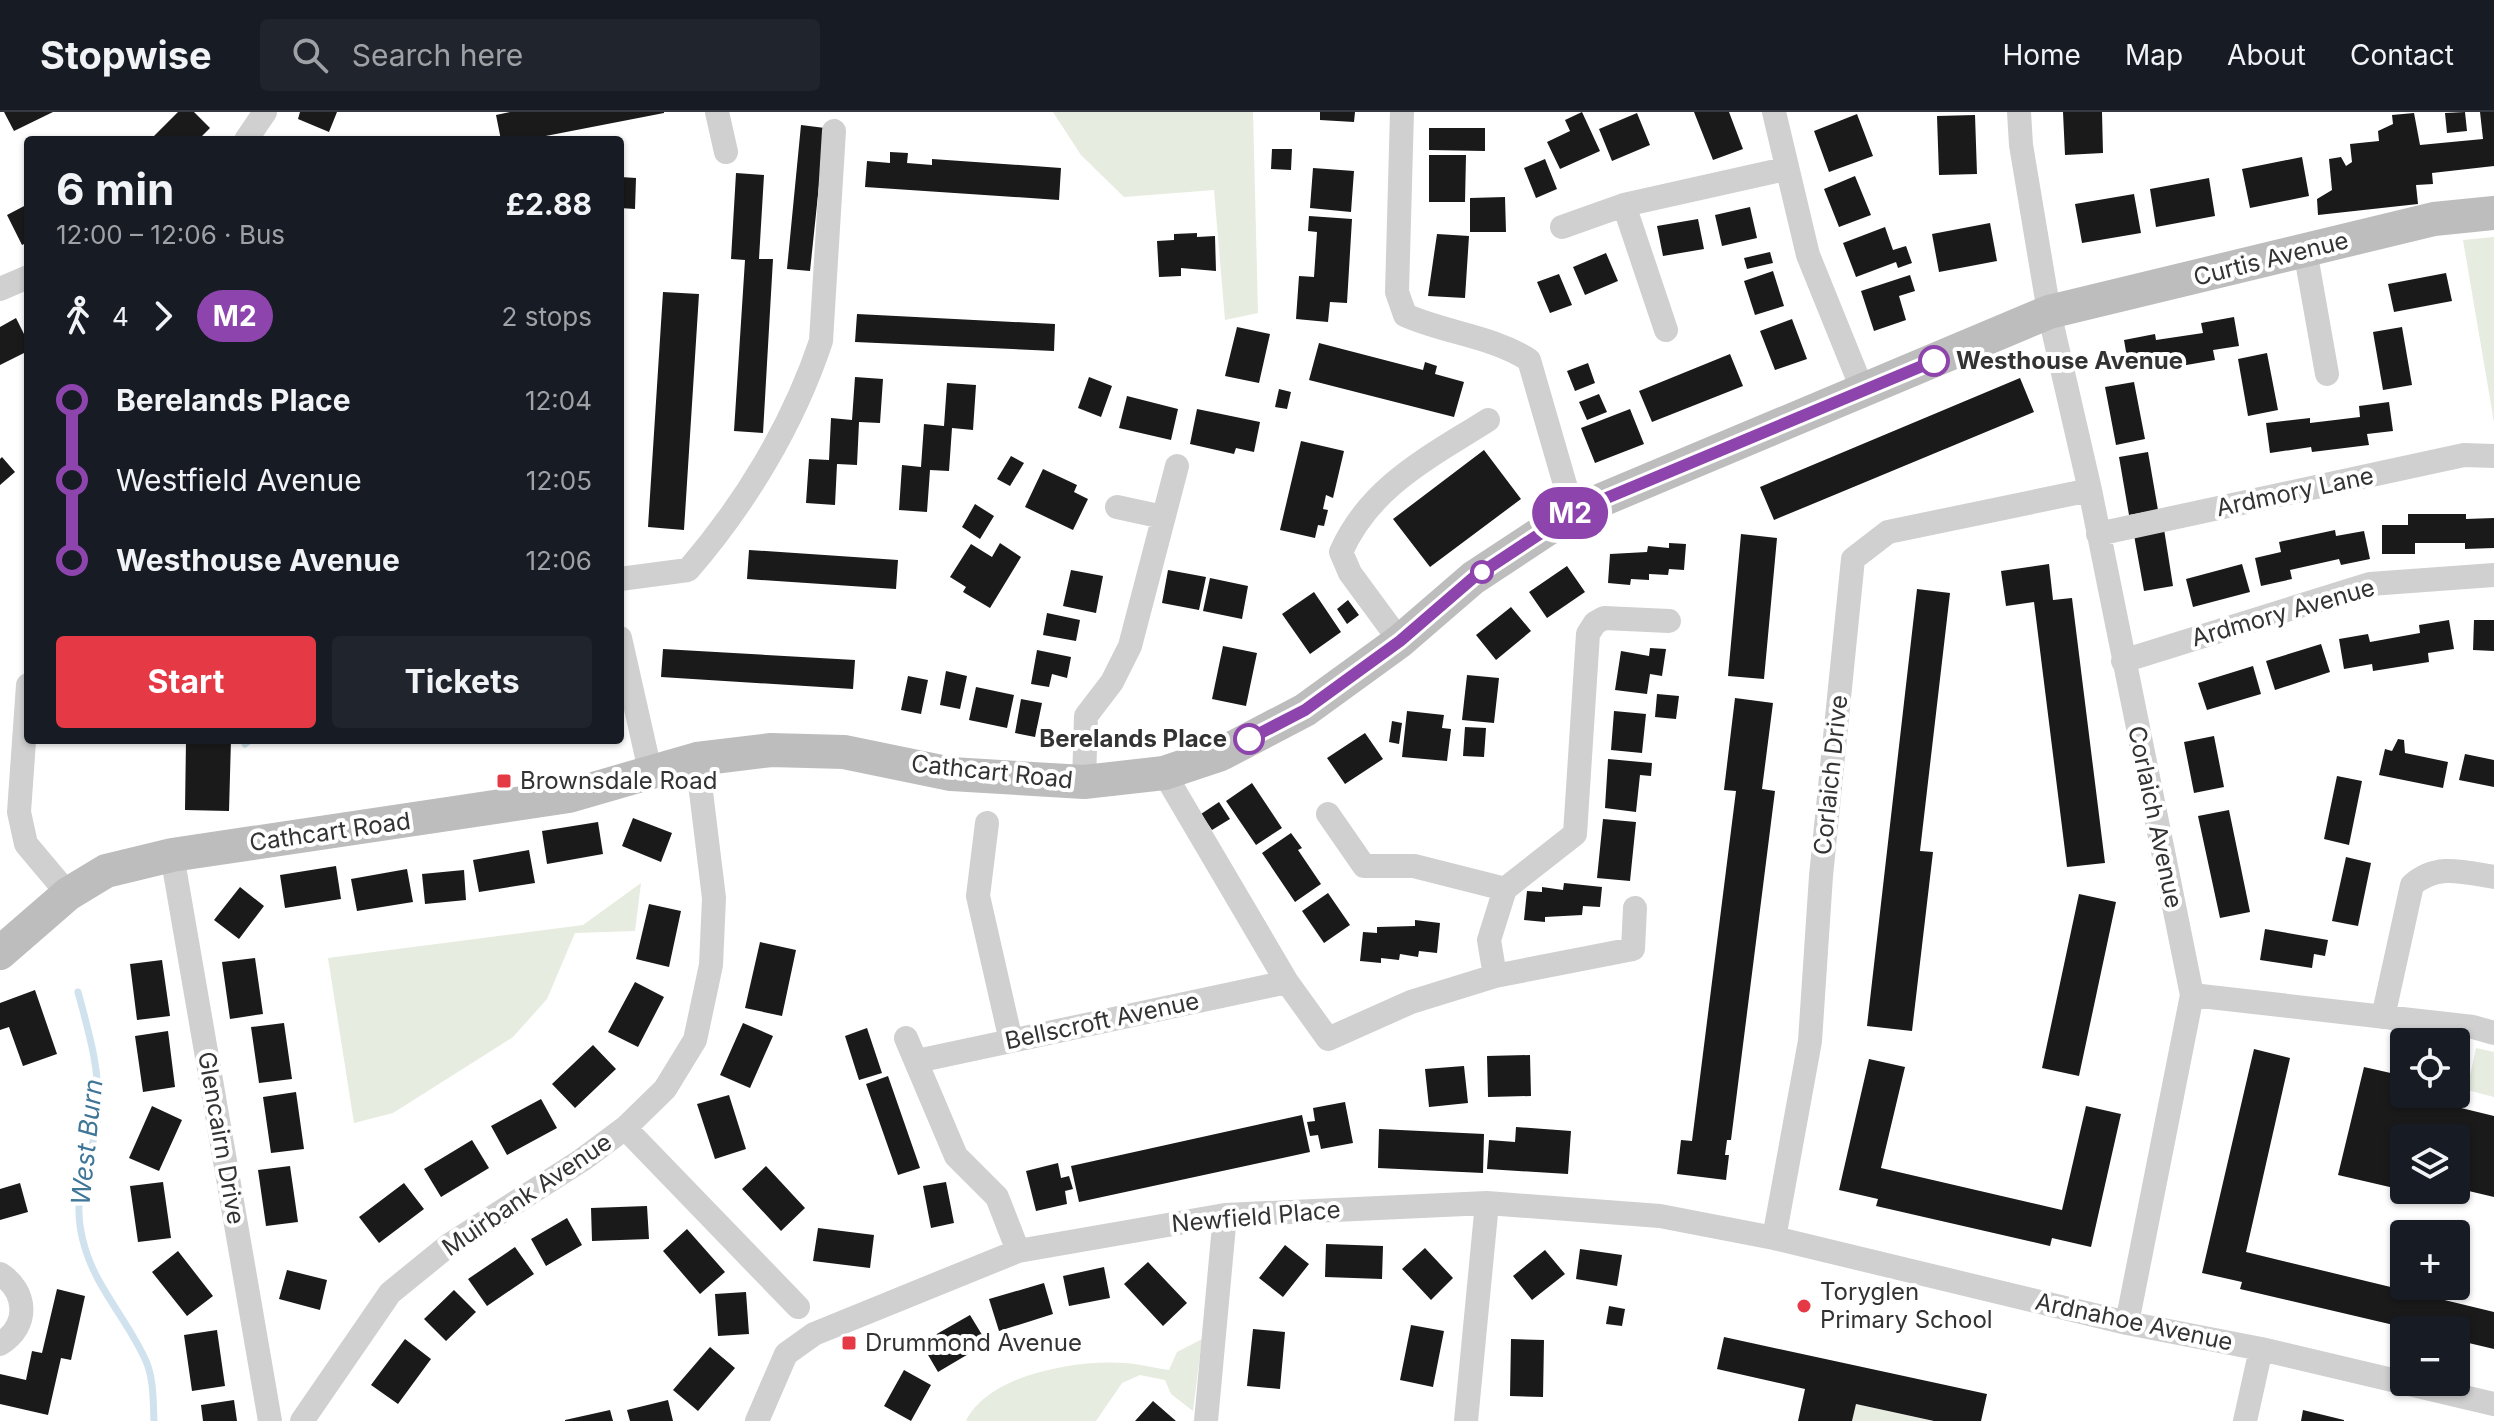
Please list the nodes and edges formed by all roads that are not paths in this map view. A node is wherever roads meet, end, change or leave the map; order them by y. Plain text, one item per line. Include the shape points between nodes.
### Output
1 (717, 112) edge
2 (1402, 112) edge
3 (1774, 112) edge
4 (2019, 112) edge
5 (834, 131) dead end
6 (726, 152) dead end
7 (1785, 169) junction
8 (1624, 205) junction
9 (2494, 213) edge
10 (1562, 227) dead end
11 (2305, 250) junction
12 (24, 279) edge
13 (0, 289) edge
14 (2049, 312) junction
15 (1666, 330) dead end
16 (2327, 374) dead end
17 (1863, 391) junction
18 (1488, 420) dead end
19 (2494, 456) edge
20 (1177, 466) dead end
21 (2090, 490) junction
22 (1117, 507) dead end
23 (1573, 512) junction
24 (1163, 517) junction
25 (2098, 534) junction
26 (2494, 575) edge
27 (624, 578) edge
28 (1669, 621) dead end
29 (1400, 641) junction
30 (624, 656) edge
31 (2123, 661) junction
32 (24, 741) edge
33 (697, 759) junction
34 (1164, 773) junction
35 (651, 775) junction
36 (1084, 782) junction
37 (1328, 814) dead end
38 (987, 823) dead end
39 (172, 855) junction
40 (2494, 877) edge
41 (1505, 889) junction
42 (68, 894) junction
43 (1635, 908) dead end
44 (0, 953) edge
45 (1495, 976) junction
46 (1287, 982) junction
47 (2192, 995) junction
48 (2383, 1017) junction
49 (2494, 1033) edge
50 (906, 1038) dead end
51 (1011, 1041) junction
52 (917, 1061) junction
53 (625, 1128) junction
54 (1487, 1203) junction
55 (1225, 1215) junction
56 (1774, 1238) junction
57 (1018, 1251) junction
58 (0, 1274) edge
59 (798, 1307) dead end
60 (2127, 1323) junction
61 (0, 1344) edge
62 (2261, 1349) junction
63 (2494, 1404) edge
64 (270, 1421) edge
65 (302, 1421) edge
66 (757, 1421) edge
67 (1206, 1421) edge
68 (1466, 1421) edge
69 (2245, 1421) edge

1 - 6 street
2 - 23 street via 1397,292 1405,315 1436,329 1510,348 1529,360
3 - 7 street
4 - 14 street, Corlaich Avenue
5 - 27 street via 822,327 811,371 756,478 688,570
7 - 8 street
7 - 17 street via 1808,255
8 - 10 street
8 - 15 street
9 - 11 street, Curtis Avenue via 2434,219
11 - 14 street, Curtis Avenue
11 - 16 street
12 - 13 street
14 - 17 street, Cathcart Road
14 - 21 street, Corlaich Avenue
17 - 23 street, Cathcart Road
18 - 29 street via 1388,484 1352,528 1341,552 1350,573
19 - 25 street, Ardmory Lane via 2464,455
20 - 24 street
21 - 25 street, Corlaich Avenue
21 - 56 street, Corlaich Drive via 1888,532 1853,559 1810,1041
22 - 24 street
23 - 29 street, Cathcart Road via 1473,578
24 - 36 street via 1130,646 1086,716
25 - 31 street, Corlaich Avenue
26 - 31 street, Ardmory Avenue via 2370,584
28 - 41 street via 1604,618 1588,634 1575,834
29 - 34 street, Cathcart Road via 1305,710 1221,754
30 - 35 street
31 - 47 street, Corlaich Avenue
32 - 42 street via 19,812 26,844
33 - 35 street, Cathcart Road
33 - 36 street, Cathcart Road via 771,750 844,752 951,774
33 - 53 street, Muirbank Avenue via 714,898 711,965 695,1040 665,1089
34 - 36 street, Cathcart Road
34 - 46 street
35 - 39 street, Cathcart Road via 569,796
37 - 41 street via 1364,866 1414,866
38 - 51 street via 978,896
39 - 42 street, Cathcart Road via 106,871
39 - 64 street, Glencairn Drive
40 - 48 street via 2449,869 2426,873 2412,885
41 - 45 street via 1489,940
42 - 44 street, Cathcart Road
43 - 45 street via 1633,949
45 - 46 street via 1411,1002 1328,1039
46 - 51 street, Bellscroft Avenue
47 - 48 street
47 - 60 street, Corlaich Avenue
48 - 49 street
50 - 52 street
51 - 52 street, Bellscroft Avenue
52 - 57 street via 956,1156 997,1197
53 - 59 street
53 - 65 street, Muirbank Avenue via 449,1245 390,1293
54 - 55 street, Newfield Place
54 - 56 street, Newfield Place via 1660,1216
54 - 68 street
55 - 57 street, Newfield Place
55 - 67 street
56 - 60 street, Ardnahoe Avenue
57 - 66 street, Newfield Place via 814,1334 786,1354
58 - 61 street via 12,1282 22,1304 17,1329
60 - 62 street, Ardnahoe Avenue
62 - 63 street, Ardnahoe Avenue
62 - 69 street

